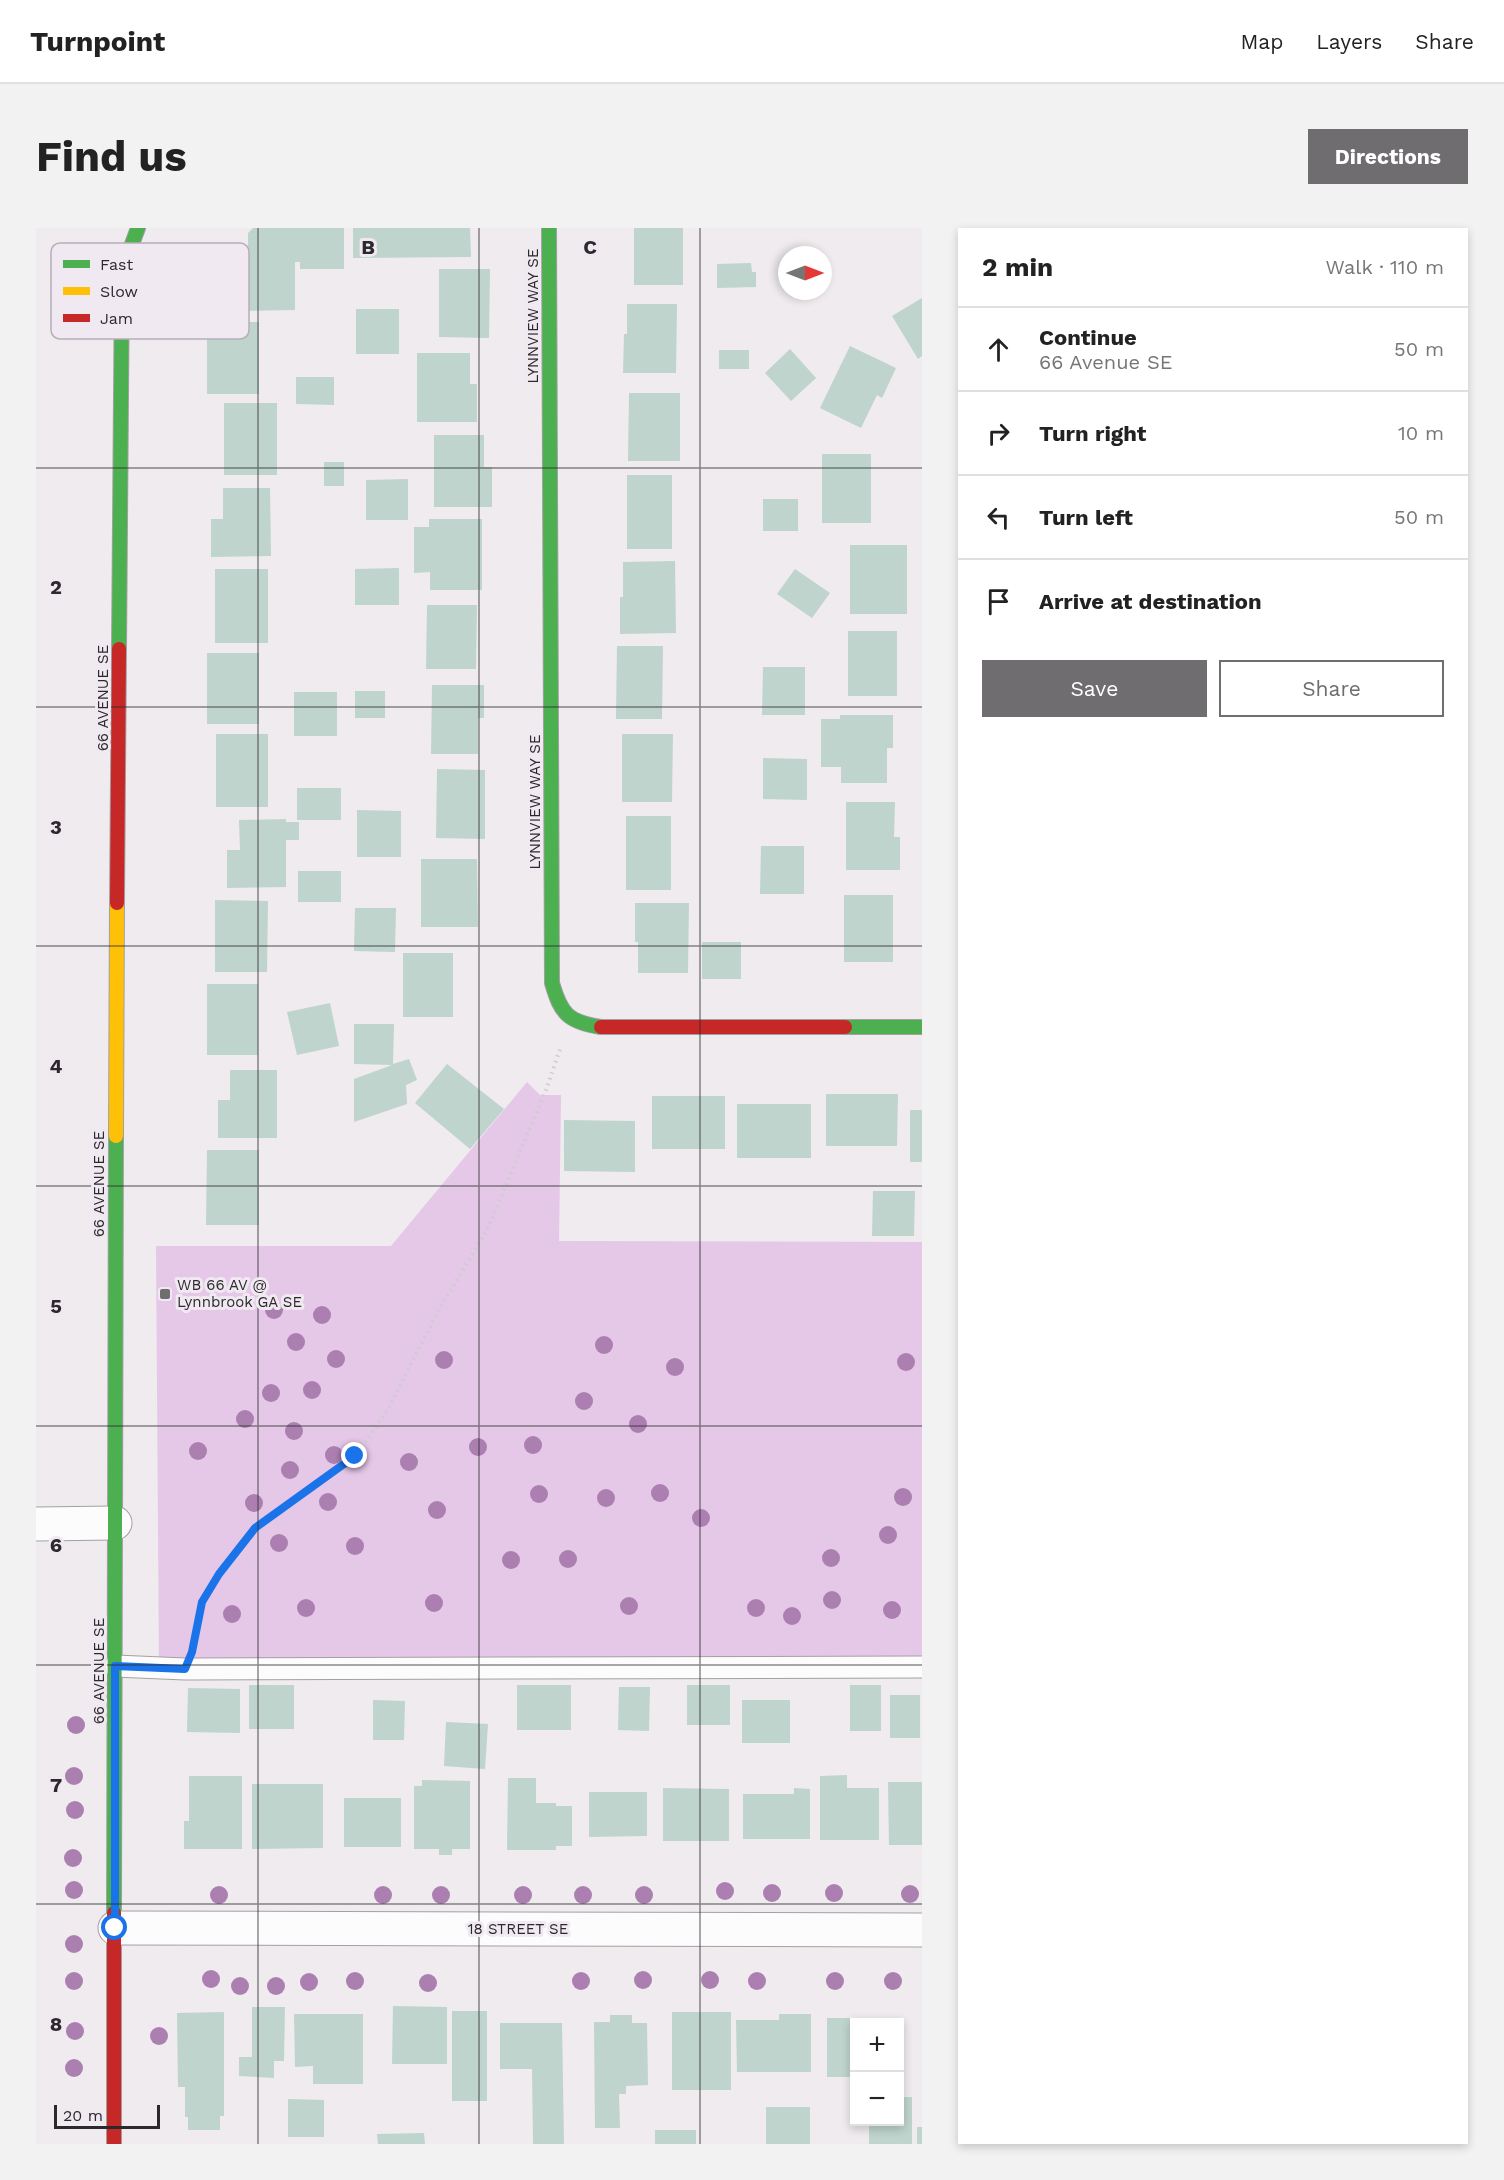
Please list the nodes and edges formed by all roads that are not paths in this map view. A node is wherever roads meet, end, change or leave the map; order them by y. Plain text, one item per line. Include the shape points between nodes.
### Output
1 (138, 228) edge
2 (549, 228) edge
3 (133, 243) edge
4 (123, 339) edge
5 (922, 1027) edge
6 (115, 1523) junction
7 (36, 1524) edge
8 (115, 1666) junction
9 (922, 1667) edge
10 (115, 1928) junction
11 (922, 1930) edge
12 (114, 2144) edge

1 - 3 street, 66 AVENUE SE
2 - 5 street, LYNNVIEW WAY SE via 552,983 558,1004 585,1025 608,1028
4 - 6 street, 66 AVENUE SE
6 - 7 street
6 - 8 street, 66 AVENUE SE
8 - 9 lane
8 - 10 street, 66 AVENUE SE
10 - 11 street, 18 STREET SE
10 - 12 street, 66 AVENUE SE

